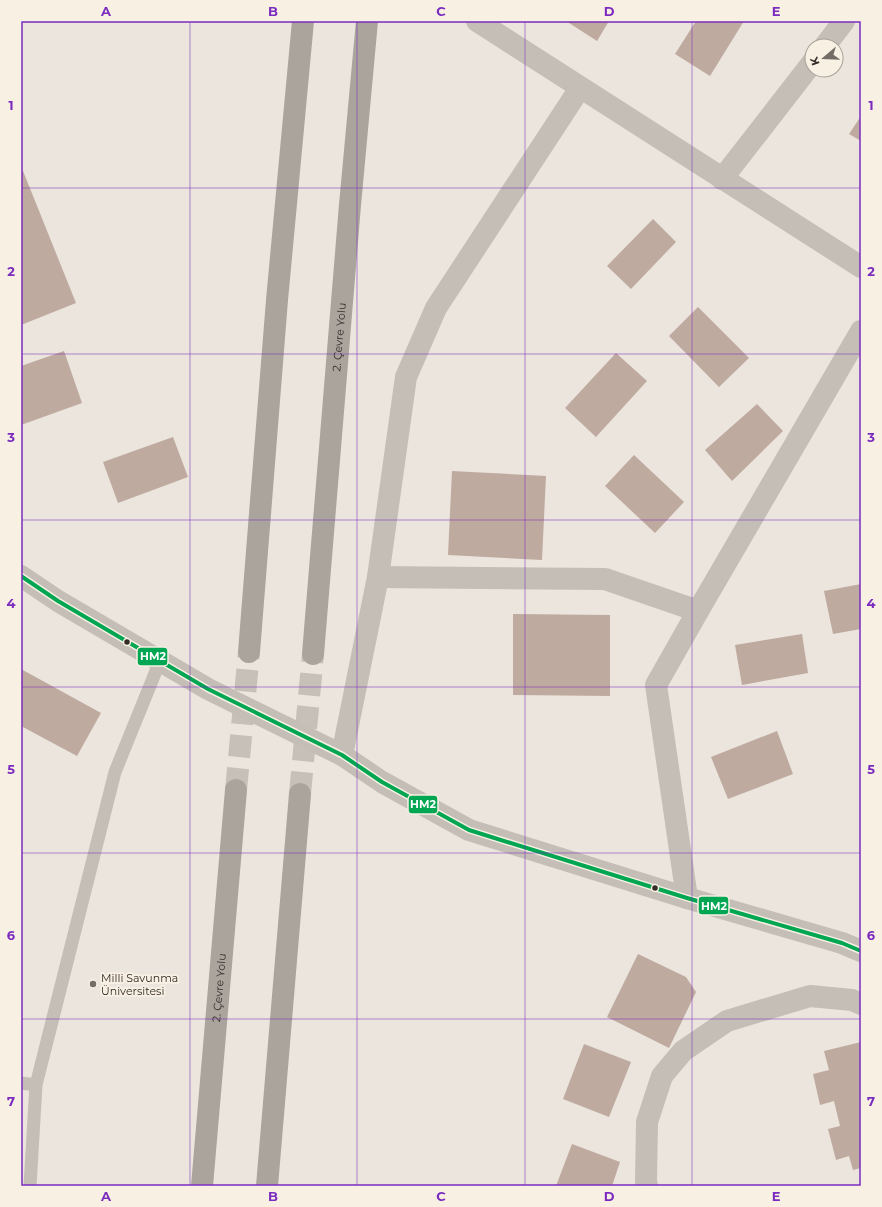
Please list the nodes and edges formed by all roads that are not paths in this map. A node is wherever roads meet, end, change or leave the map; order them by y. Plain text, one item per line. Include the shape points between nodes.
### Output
1 (303, 21) edge
2 (367, 21) edge
3 (477, 21) edge
4 (844, 21) edge
5 (831, 38) edge
6 (804, 72) edge
7 (580, 88) junction
8 (722, 179) junction
9 (861, 267) edge
10 (861, 331) edge
11 (21, 576) edge
12 (378, 577) junction
13 (698, 611) junction
14 (249, 652) tunnel mouth
15 (313, 654) tunnel mouth
16 (160, 661) junction
17 (342, 755) junction
18 (236, 790) tunnel mouth
19 (300, 794) tunnel mouth
20 (687, 898) junction
21 (861, 951) edge
22 (861, 1004) edge
23 (21, 1084) edge
24 (36, 1085) junction
25 (30, 1186) edge
26 (202, 1186) edge
27 (267, 1186) edge
28 (647, 1186) edge

1 - 14 highway via 277,300
2 - 15 highway, 2. Çevre Yolu
3 - 7 street
4 - 5 street
6 - 8 street
7 - 8 street
7 - 12 street via 436,308 406,377
8 - 9 street
10 - 13 street
11 - 16 street via 58,601
12 - 13 street via 605,579
12 - 17 street
13 - 20 street via 656,685
16 - 17 street via 208,689
16 - 24 lane via 115,772
17 - 20 street via 382,782 469,830
18 - 26 highway, 2. Çevre Yolu
19 - 27 highway
20 - 21 street via 842,943
22 - 28 street via 852,1000 810,996 727,1021 683,1051 662,1076 646,1122
23 - 24 lane
24 - 25 lane

